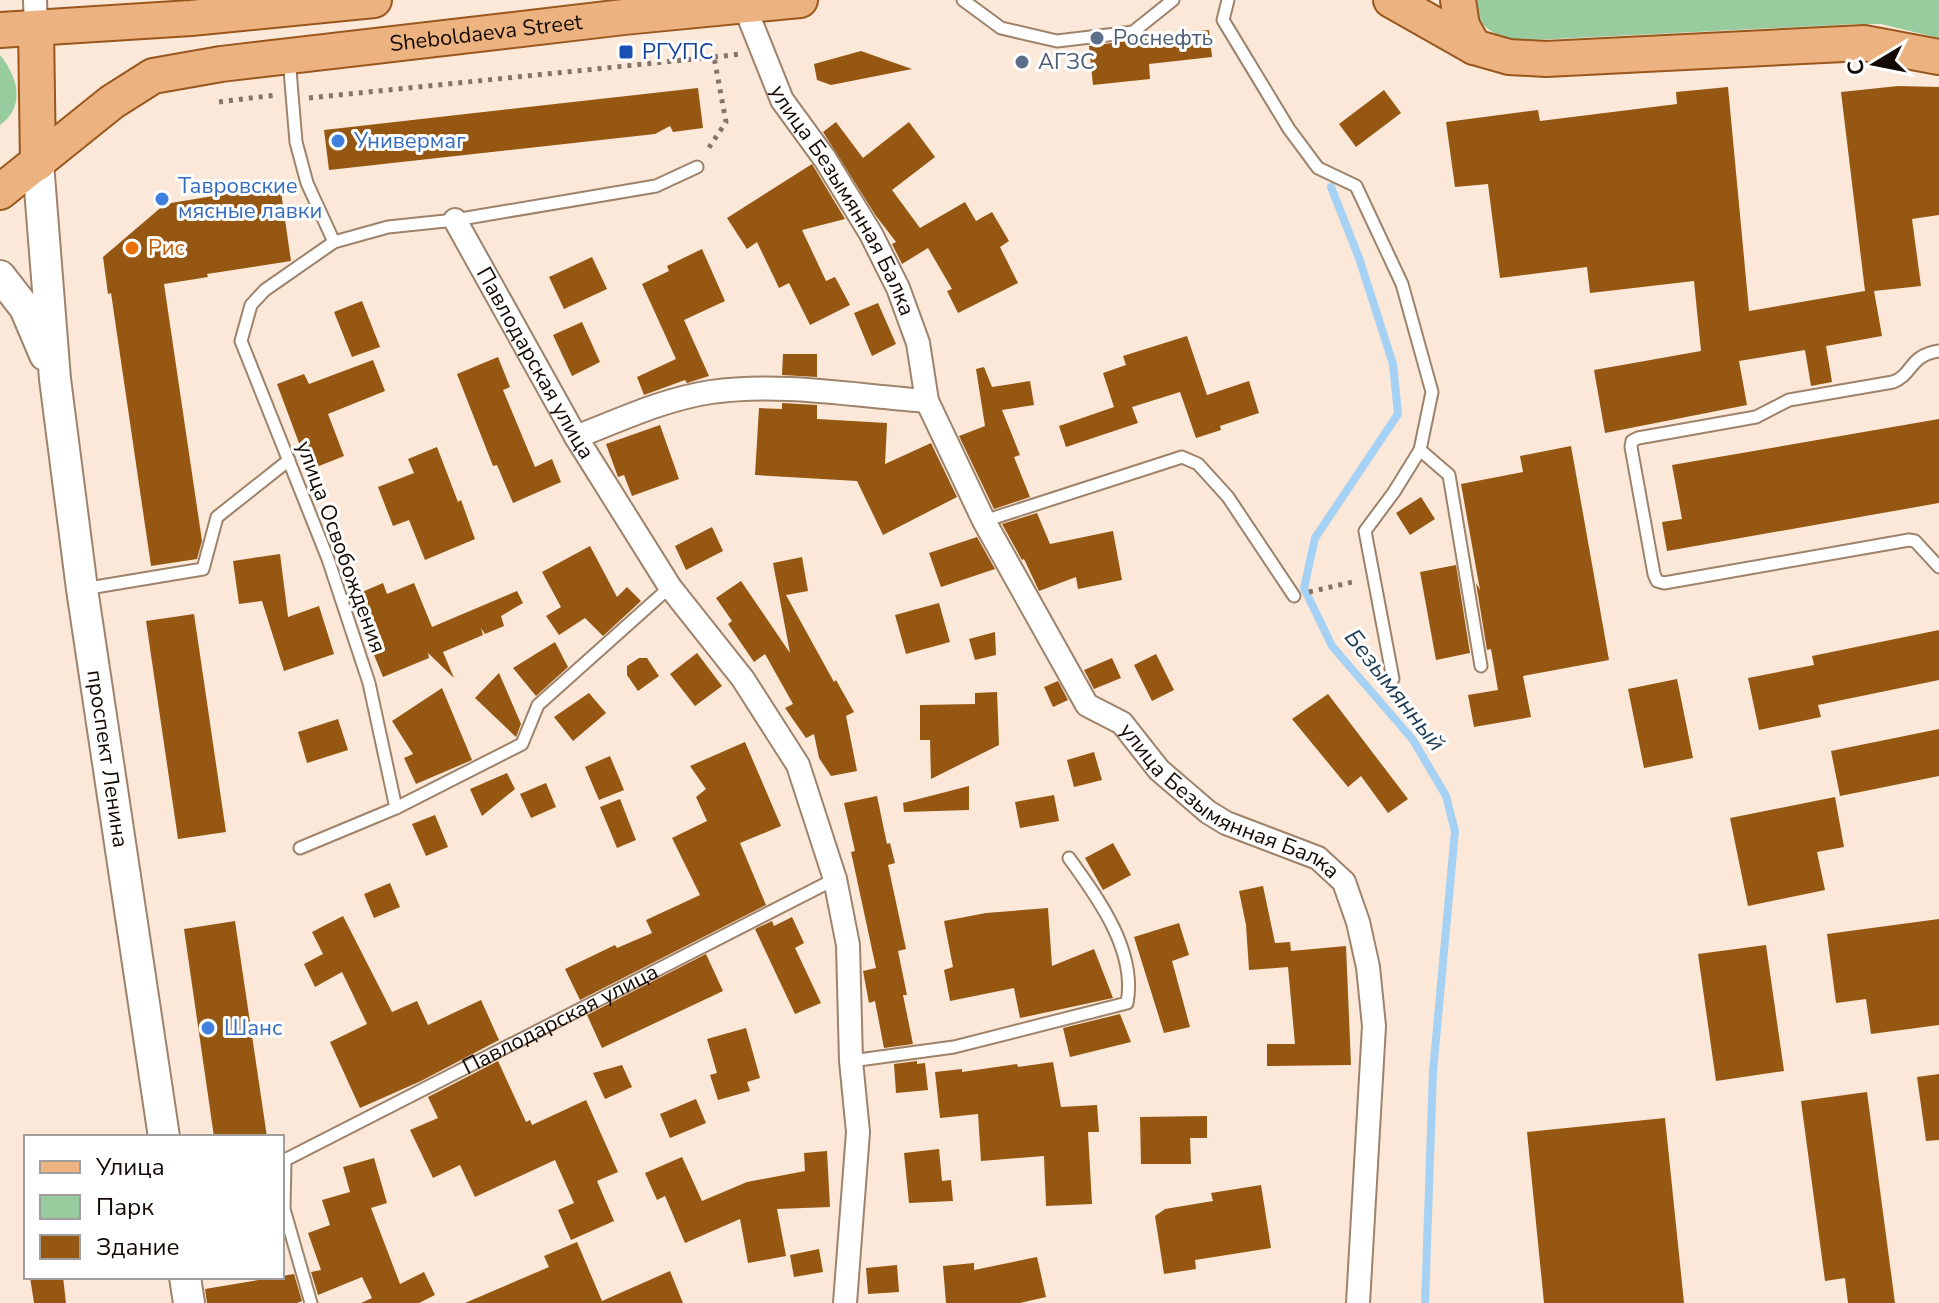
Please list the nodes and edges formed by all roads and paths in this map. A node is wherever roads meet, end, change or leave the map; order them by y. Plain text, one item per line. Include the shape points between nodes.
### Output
1 (374, 0) edge
2 (800, 0) edge
3 (963, 0) edge
4 (1173, 0) edge
5 (1228, 0) edge
6 (1391, 0) edge
7 (1458, 0) edge
8 (744, 5) junction
9 (181, 9) edge
10 (36, 14) edge
11 (0, 30) edge
12 (1474, 47) junction
13 (289, 56) junction
14 (1939, 57) edge
15 (293, 96) junction
16 (219, 102) dead end
17 (38, 163) junction
18 (697, 167) joint
19 (0, 192) edge
20 (455, 220) junction
21 (334, 242) junction
22 (0, 276) edge
23 (1939, 351) edge
24 (55, 379) junction
25 (927, 401) junction
26 (576, 437) junction
27 (1420, 450) junction
28 (289, 460) junction
29 (984, 521) junction
30 (1939, 567) edge
31 (1374, 577) junction
32 (670, 587) junction
33 (82, 589) junction
34 (1324, 589) dead end
35 (1294, 596) dead end
36 (1481, 666) dead end
37 (1393, 679) dead end
38 (396, 808) junction
39 (300, 848) dead end
40 (1069, 858) dead end
41 (835, 879) junction
42 (851, 1061) junction
43 (164, 1135) edge
44 (185, 1279) edge
45 (189, 1303) edge
46 (311, 1303) edge
47 (845, 1303) edge
48 (1358, 1303) edge

1 - 9 main road
2 - 8 main road, Sheboldaeva Street
3 - 4 lane via 1001,28 1057,41 1133,32
5 - 27 lane via 1223,20 1289,129 1318,168 1356,186 1402,284 1432,392
6 - 12 main road
7 - 12 main road via 1462,26
8 - 13 main road, Sheboldaeva Street
8 - 25 street, улица Безымянная Балка via 782,100 856,209 898,288 918,343
9 - 10 main road
10 - 11 main road
10 - 17 main road
12 - 14 main road via 1509,57 1546,59 1864,43
13 - 15 lane
13 - 17 main road, Sheboldaeva Street via 153,76 112,102
15 - 16 path
15 - 18 path via 714,57 726,122
15 - 21 lane via 296,142 307,183
17 - 19 main road, Sheboldaeva Street
17 - 24 main road, проспект Ленина
18 - 20 lane via 656,186
20 - 21 lane via 388,227
20 - 26 street, Павлодарская улица
21 - 28 lane, улица Освобождения via 265,290 251,305 241,341
22 - 24 main road, проспект Ленина via 25,308
23 - 30 lane via 1920,356 1893,382 1789,400 1756,417 1638,438 1631,447 1657,581 1909,540
24 - 33 main road, проспект Ленина
25 - 26 street via 773,389 711,392 668,401
25 - 29 street, улица Безымянная Балка
26 - 32 street, Павлодарская улица
27 - 31 lane via 1365,531
27 - 36 lane via 1449,475
28 - 33 lane via 217,517 203,569
28 - 38 lane, улица Освобождения via 369,683
29 - 35 lane via 1182,457 1198,464 1228,497
29 - 48 street, улица Безымянная Балка via 1087,705 1122,723 1159,770 1208,812 1318,858 1344,882 1368,967 1374,1026
31 - 34 path
31 - 37 lane
32 - 38 lane via 538,705 522,744
32 - 41 street, Павлодарская улица via 743,679 798,765
33 - 43 main road, проспект Ленина
38 - 39 lane
40 - 42 lane via 1116,933 1131,986 1127,1003 954,1047
41 - 42 street, Павлодарская улица via 848,945
41 - 46 lane, Павлодарская улица via 285,1160 284,1209
42 - 47 street, Павлодарская улица via 858,1132
44 - 45 main road

